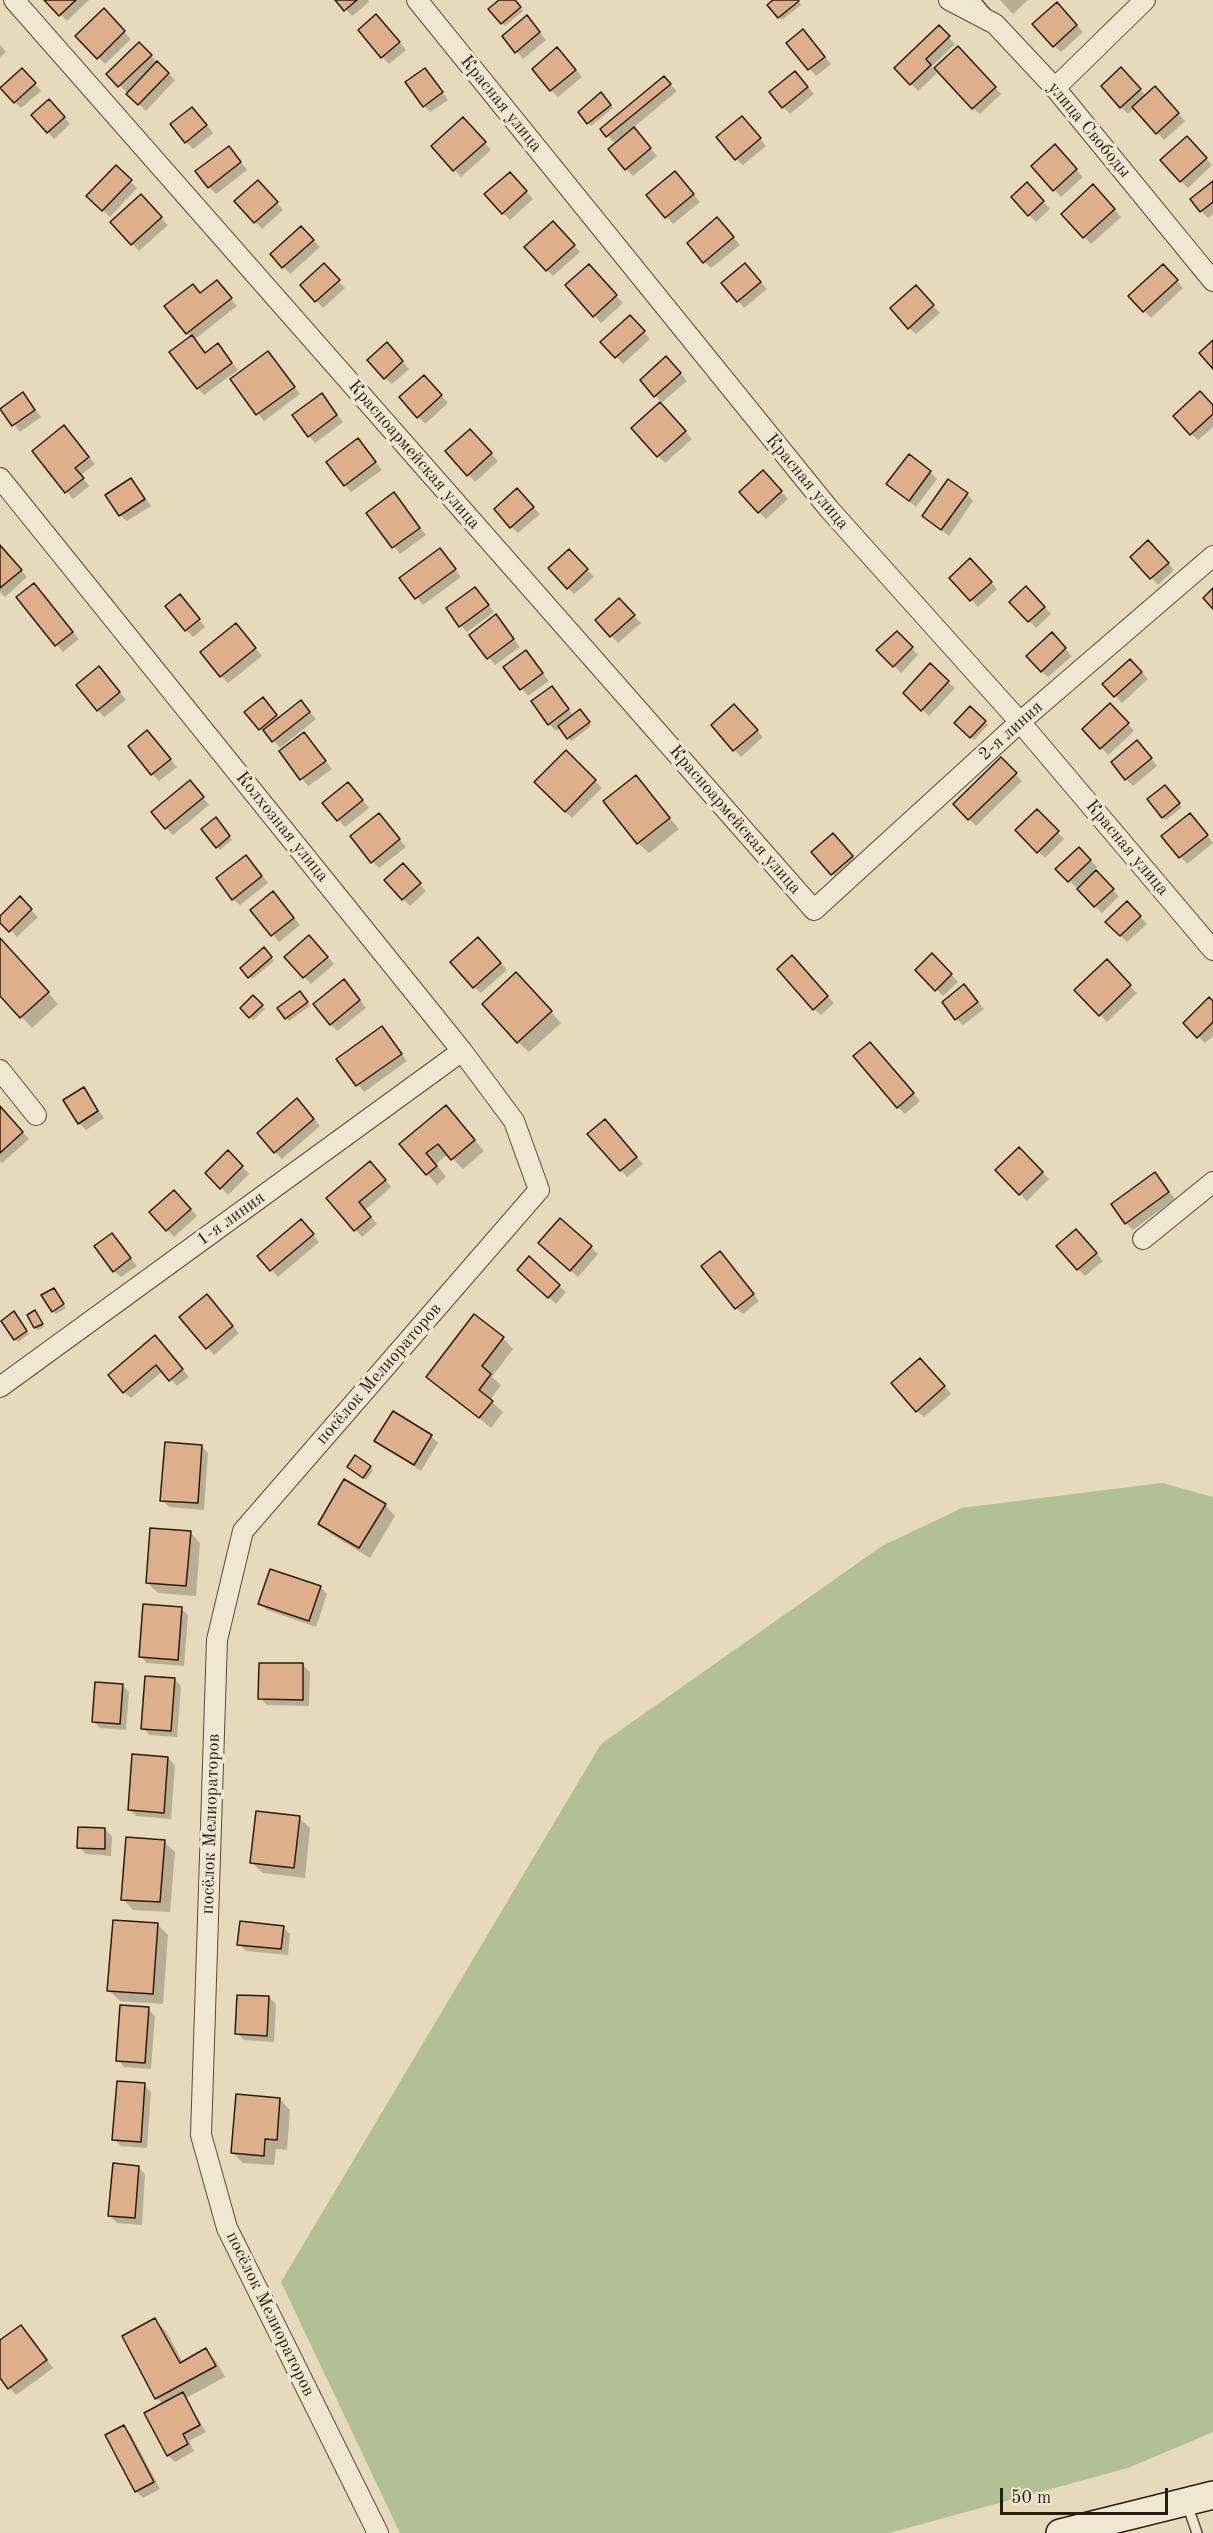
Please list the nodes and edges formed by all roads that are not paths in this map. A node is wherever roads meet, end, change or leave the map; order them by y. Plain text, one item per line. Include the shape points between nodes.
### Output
1 (14, 0) edge
2 (417, 0) edge
3 (949, 0) edge
4 (975, 0) edge
5 (1145, 0) edge
6 (995, 24) junction
7 (1055, 88) junction
8 (1213, 280) edge
9 (0, 478) edge
10 (1213, 556) edge
11 (1020, 722) junction
12 (814, 910) joint
13 (1213, 950) edge
14 (462, 1050) junction
15 (0, 1070) edge
16 (36, 1115) dead end
17 (1213, 1182) edge
18 (539, 1190) joint
19 (1143, 1239) dead end
20 (0, 1387) edge
21 (1213, 2495) edge
22 (1186, 2501) junction
23 (378, 2533) edge
24 (1060, 2533) edge
25 (1197, 2533) edge

1 - 12 street, Красноармейская улица
2 - 11 street, Красная улица via 829,509
3 - 6 street, улица Свободы
4 - 6 lane
5 - 7 street
6 - 7 street, улица Свободы
7 - 8 street, улица Свободы
9 - 14 street, Колхозная улица
10 - 11 street, 2-я линия
11 - 12 street, 2-я линия
11 - 13 street, Красная улица
14 - 18 street, Колхозная улица via 514,1121
14 - 20 street, 1-я линия
15 - 16 street
17 - 19 street
18 - 23 street, посёлок Мелиораторов via 243,1531 217,1640 201,2135 227,2228
21 - 22 street
22 - 24 street
22 - 25 lane

